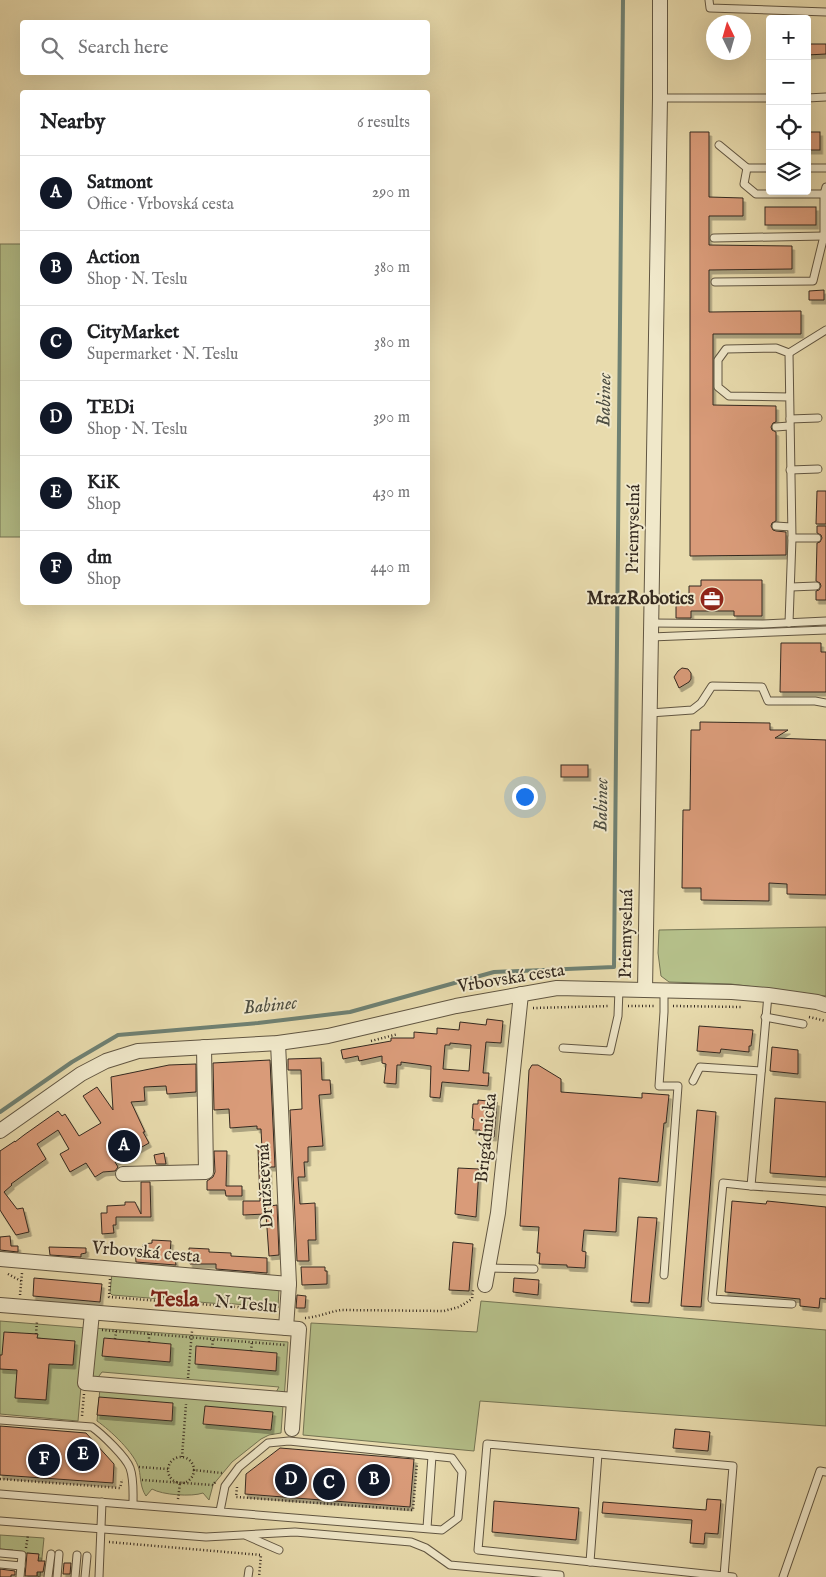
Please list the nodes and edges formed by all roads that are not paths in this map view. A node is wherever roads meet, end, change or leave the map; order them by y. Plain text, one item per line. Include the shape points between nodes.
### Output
1 (660, 0) edge
2 (710, 0) edge
3 (826, 12) edge
4 (660, 98) junction
5 (766, 98) edge
6 (811, 98) edge
7 (826, 98) edge
8 (719, 145) dead end
9 (747, 168) junction
10 (766, 168) edge
11 (811, 168) edge
12 (826, 168) edge
13 (825, 191) edge
14 (824, 236) junction
15 (714, 238) dead end
16 (715, 282) dead end
17 (826, 330) edge
18 (789, 354) junction
19 (789, 397) junction
20 (818, 418) dead end
21 (789, 422) junction
22 (776, 427) dead end
23 (818, 469) dead end
24 (790, 470) junction
25 (776, 526) dead end
26 (791, 527) junction
27 (792, 538) junction
28 (817, 538) dead end
29 (816, 586) dead end
30 (791, 587) junction
31 (826, 621) edge
32 (651, 623) junction
33 (789, 623) junction
34 (826, 630) edge
35 (651, 637) junction
36 (826, 703) edge
37 (650, 713) junction
38 (619, 989) junction
39 (645, 990) junction
40 (664, 990) junction
41 (521, 994) junction
42 (767, 1001) junction
43 (826, 1005) edge
44 (766, 1017) junction
45 (803, 1024) dead end
46 (278, 1043) junction
47 (204, 1047) junction
48 (563, 1048) dead end
49 (761, 1071) junction
50 (693, 1081) dead end
51 (0, 1132) edge
52 (123, 1174) dead end
53 (751, 1186) junction
54 (826, 1191) edge
55 (0, 1259) edge
56 (488, 1268) junction
57 (534, 1269) dead end
58 (664, 1275) dead end
59 (289, 1284) junction
60 (485, 1285) road end
61 (792, 1304) dead end
62 (0, 1306) edge
63 (92, 1313) junction
64 (287, 1319) junction
65 (294, 1400) junction
66 (0, 1420) edge
67 (292, 1429) dead end
68 (598, 1454) junction
69 (432, 1456) junction
70 (826, 1472) edge
71 (0, 1494) edge
72 (102, 1502) junction
73 (133, 1504) junction
74 (220, 1511) junction
75 (0, 1521) edge
76 (100, 1528) junction
77 (427, 1528) junction
78 (245, 1535) junction
79 (279, 1550) dead end
80 (0, 1553) edge
81 (50, 1554) dead end
82 (59, 1554) dead end
83 (77, 1556) dead end
84 (87, 1556) dead end
85 (590, 1562) junction
86 (0, 1564) edge
87 (21, 1566) junction
88 (724, 1576) edge
89 (20, 1577) edge
90 (48, 1577) edge
91 (57, 1577) edge
92 (75, 1577) edge
93 (86, 1577) edge
94 (99, 1577) edge
95 (560, 1577) edge
96 (733, 1577) edge
97 (783, 1577) edge

1 - 4 street, Priemyselná
2 - 3 lane via 710,8
4 - 5 lane
4 - 32 street, Priemyselná
6 - 7 lane
8 - 9 lane
9 - 10 lane
9 - 13 lane via 744,184 756,194
11 - 12 lane
13 - 14 lane
14 - 15 lane
14 - 16 lane via 813,281
17 - 18 lane
18 - 19 lane
18 - 19 lane via 776,348 726,349 718,360 718,387 729,396
19 - 21 lane
20 - 21 lane
21 - 22 lane
21 - 24 lane
23 - 24 lane
24 - 26 lane
25 - 26 lane
26 - 27 lane
27 - 28 lane
27 - 30 lane
29 - 30 lane
30 - 33 lane
31 - 33 lane
32 - 33 lane
32 - 35 street, Priemyselná
34 - 35 lane
35 - 37 street, Priemyselná
36 - 37 lane via 768,701 762,686 712,686 692,710
37 - 39 street, Priemyselná
38 - 39 street, Vrbovská cesta
38 - 41 street, Vrbovská cesta via 556,988
38 - 48 lane via 618,1016 610,1050
39 - 40 street, Vrbovská cesta
40 - 42 street, Vrbovská cesta
40 - 58 lane via 659,1086 678,1086
41 - 46 street, Vrbovská cesta via 328,1036
41 - 56 street, Brigádnicka via 498,1213
42 - 43 street, Vrbovská cesta
42 - 44 lane
44 - 45 lane
44 - 49 lane
46 - 47 street, Vrbovská cesta
46 - 59 street, Družstevná
47 - 51 street, Vrbovská cesta via 138,1051 106,1061 81,1074
47 - 52 street via 206,1172
49 - 50 lane via 700,1067
49 - 53 lane
53 - 54 lane
53 - 61 lane via 723,1183 712,1299
55 - 59 street, Vrbovská cesta
56 - 57 lane
56 - 60 street, Brigádnicka
59 - 64 street, Družstevná
62 - 63 street, N. Teslu
63 - 64 street, N. Teslu
63 - 65 street via 85,1383
64 - 65 street, N. Teslu via 299,1329
65 - 67 street, N. Teslu
66 - 73 lane via 92,1427 130,1467
68 - 85 lane
68 - 85 lane via 487,1444 478,1550
68 - 88 lane via 733,1466
69 - 74 lane via 289,1441 268,1444 245,1462 225,1486
69 - 77 lane
69 - 77 lane via 452,1458 462,1472 458,1518 442,1530
70 - 97 lane via 820,1471
71 - 72 lane
72 - 73 lane
72 - 76 lane
73 - 74 lane
74 - 77 lane
75 - 76 lane
76 - 78 lane via 206,1537
76 - 94 lane
78 - 79 lane
78 - 95 lane via 295,1532 411,1542 450,1565
80 - 87 lane via 22,1555
81 - 90 lane
82 - 91 lane
83 - 92 lane
84 - 93 lane
85 - 88 lane
86 - 87 lane
87 - 89 lane
88 - 96 lane

